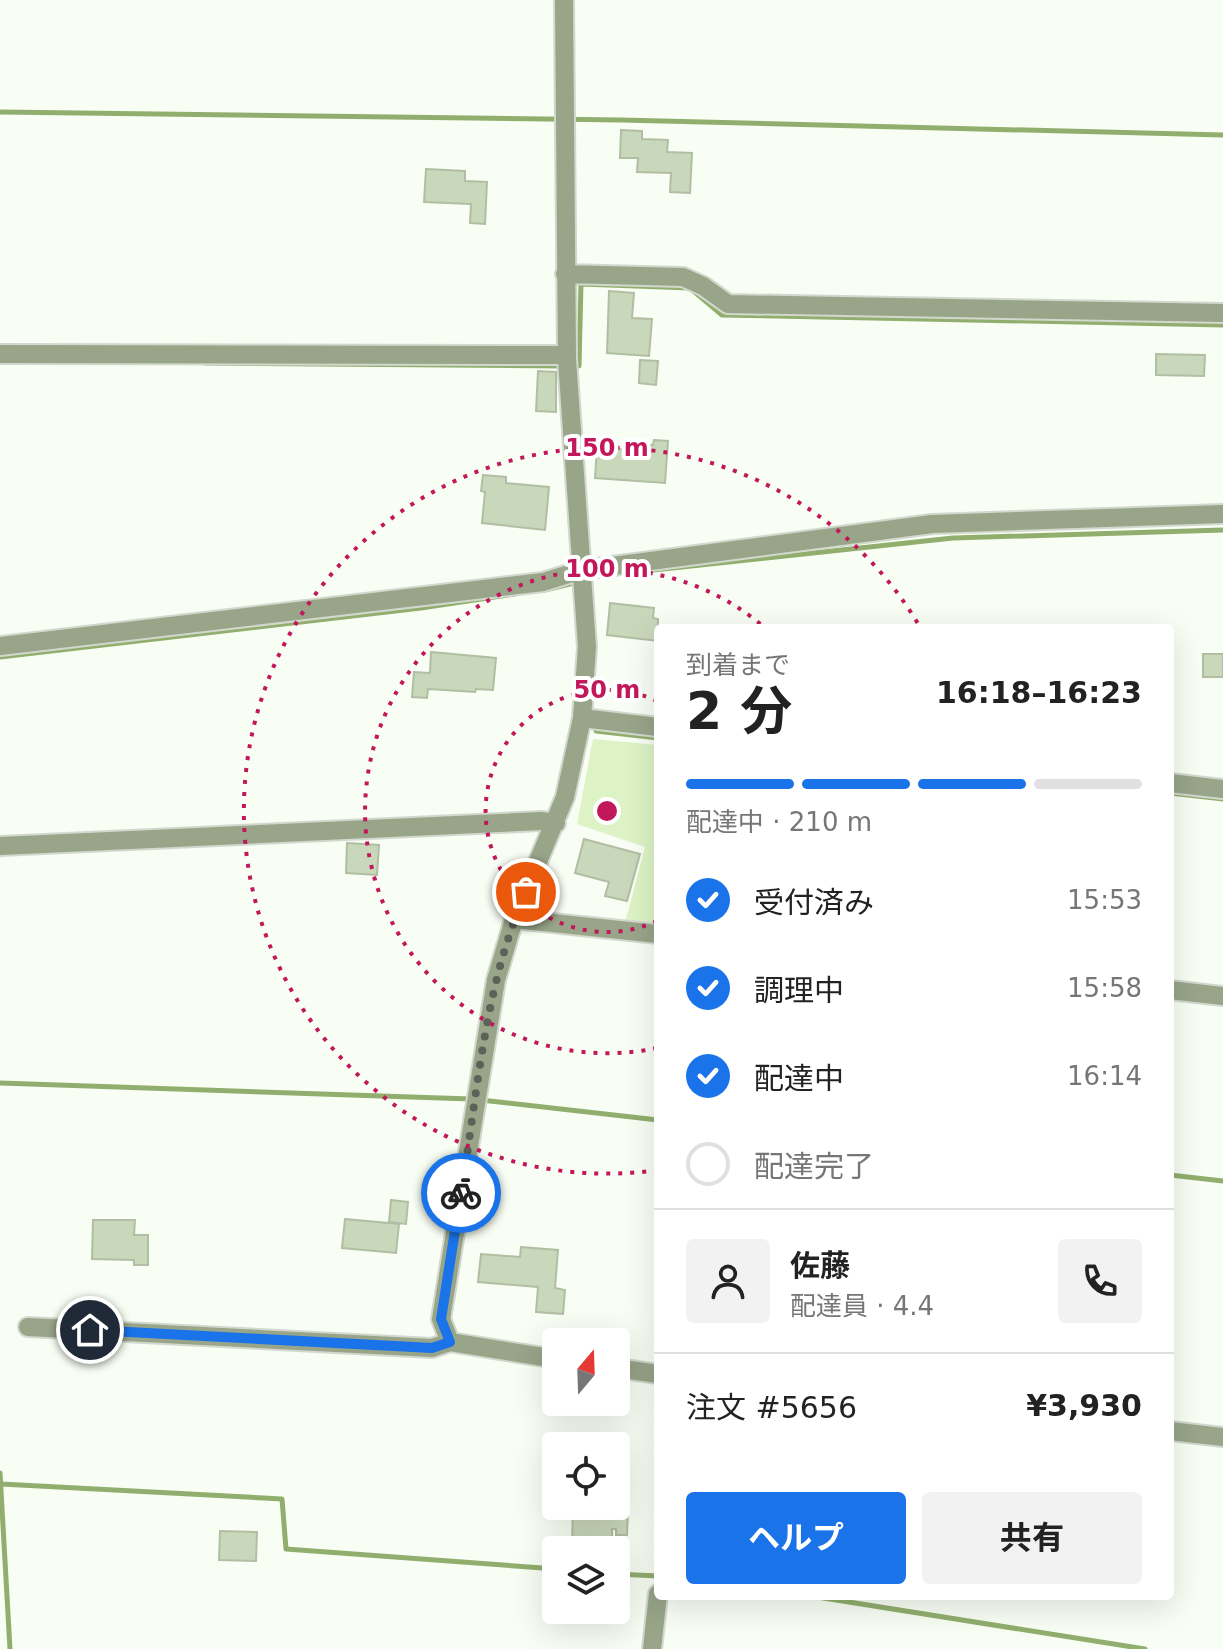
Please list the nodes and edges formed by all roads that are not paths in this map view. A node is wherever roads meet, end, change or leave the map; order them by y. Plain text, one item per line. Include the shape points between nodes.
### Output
1 (564, 0) edge
2 (565, 274) junction
3 (1223, 313) edge
4 (0, 354) edge
5 (567, 362) junction
6 (1223, 514) edge
7 (583, 578) junction
8 (0, 646) edge
9 (582, 718) junction
10 (654, 727) edge
11 (1174, 783) edge
12 (1223, 789) edge
13 (556, 823) junction
14 (0, 846) edge
15 (514, 919) junction
16 (654, 934) edge
17 (1174, 990) edge
18 (1223, 996) edge
19 (28, 1327) dead end
20 (450, 1342) junction
21 (542, 1357) edge
22 (630, 1370) edge
23 (654, 1373) edge
24 (1174, 1431) edge
25 (1223, 1437) edge
26 (657, 1600) edge
27 (652, 1649) edge

1 - 2 street
2 - 3 street via 683,277 728,304
2 - 5 street
4 - 5 street
5 - 7 street
6 - 7 street via 932,524
7 - 8 street
7 - 9 street via 587,647
9 - 10 street
9 - 13 street
11 - 12 street
13 - 14 street
13 - 15 street
15 - 16 street
15 - 20 street via 496,980 441,1319
17 - 18 street
19 - 20 street via 432,1348
20 - 21 street
22 - 23 street
24 - 25 street
26 - 27 street

